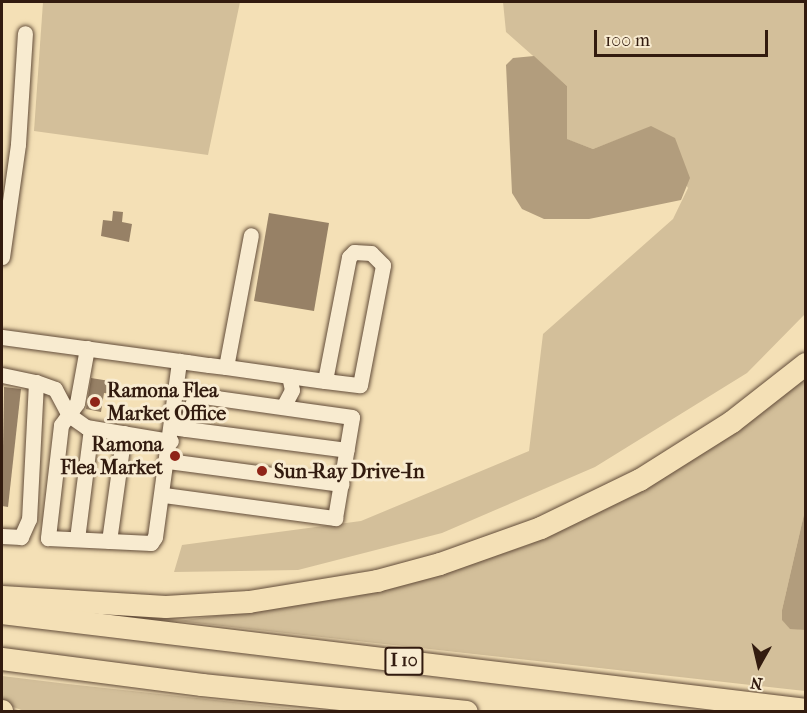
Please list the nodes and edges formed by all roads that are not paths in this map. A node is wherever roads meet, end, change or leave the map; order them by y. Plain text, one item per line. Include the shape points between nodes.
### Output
1 (25, 33) dead end
2 (251, 235) dead end
3 (2, 257) edge
4 (2, 337) edge
5 (87, 348) junction
6 (183, 361) junction
7 (806, 364) edge
8 (226, 367) junction
9 (2, 375) edge
10 (289, 376) junction
11 (325, 381) junction
12 (36, 382) junction
13 (283, 407) junction
14 (69, 415) junction
15 (91, 428) junction
16 (176, 432) junction
17 (124, 433) junction
18 (346, 450) junction
19 (168, 461) junction
20 (341, 484) junction
21 (164, 495) junction
22 (2, 536) edge
23 (21, 537) junction
24 (48, 538) junction
25 (77, 539) junction
26 (109, 541) junction
27 (2, 597) edge
28 (2, 613) edge
29 (2, 659) edge
30 (806, 710) edge
31 (467, 711) edge

1 - 3 street via 18,144
2 - 8 street
4 - 5 street
5 - 6 street
5 - 14 street via 77,403
6 - 8 street
6 - 16 street
7 - 27 highway via 732,422 640,480 542,528 440,564 377,581 249,602 166,607
8 - 10 street
9 - 12 street
10 - 11 street
10 - 13 street via 292,390
11 - 11 street via 360,385 383,265 380,256 354,252 349,257
12 - 14 street via 55,389
12 - 23 street via 29,519
13 - 16 street via 195,394
13 - 18 street via 352,417
14 - 15 street
14 - 24 street via 61,425
15 - 17 street
15 - 25 street
16 - 17 street
16 - 18 street
16 - 19 street
17 - 26 street
18 - 20 street
19 - 20 street
19 - 21 street
20 - 21 street via 335,518
21 - 26 street via 159,531 151,543
22 - 23 street
23 - 24 street
24 - 25 street
25 - 26 street
28 - 30 highway, I 10
29 - 31 highway, I 10 via 202,685

